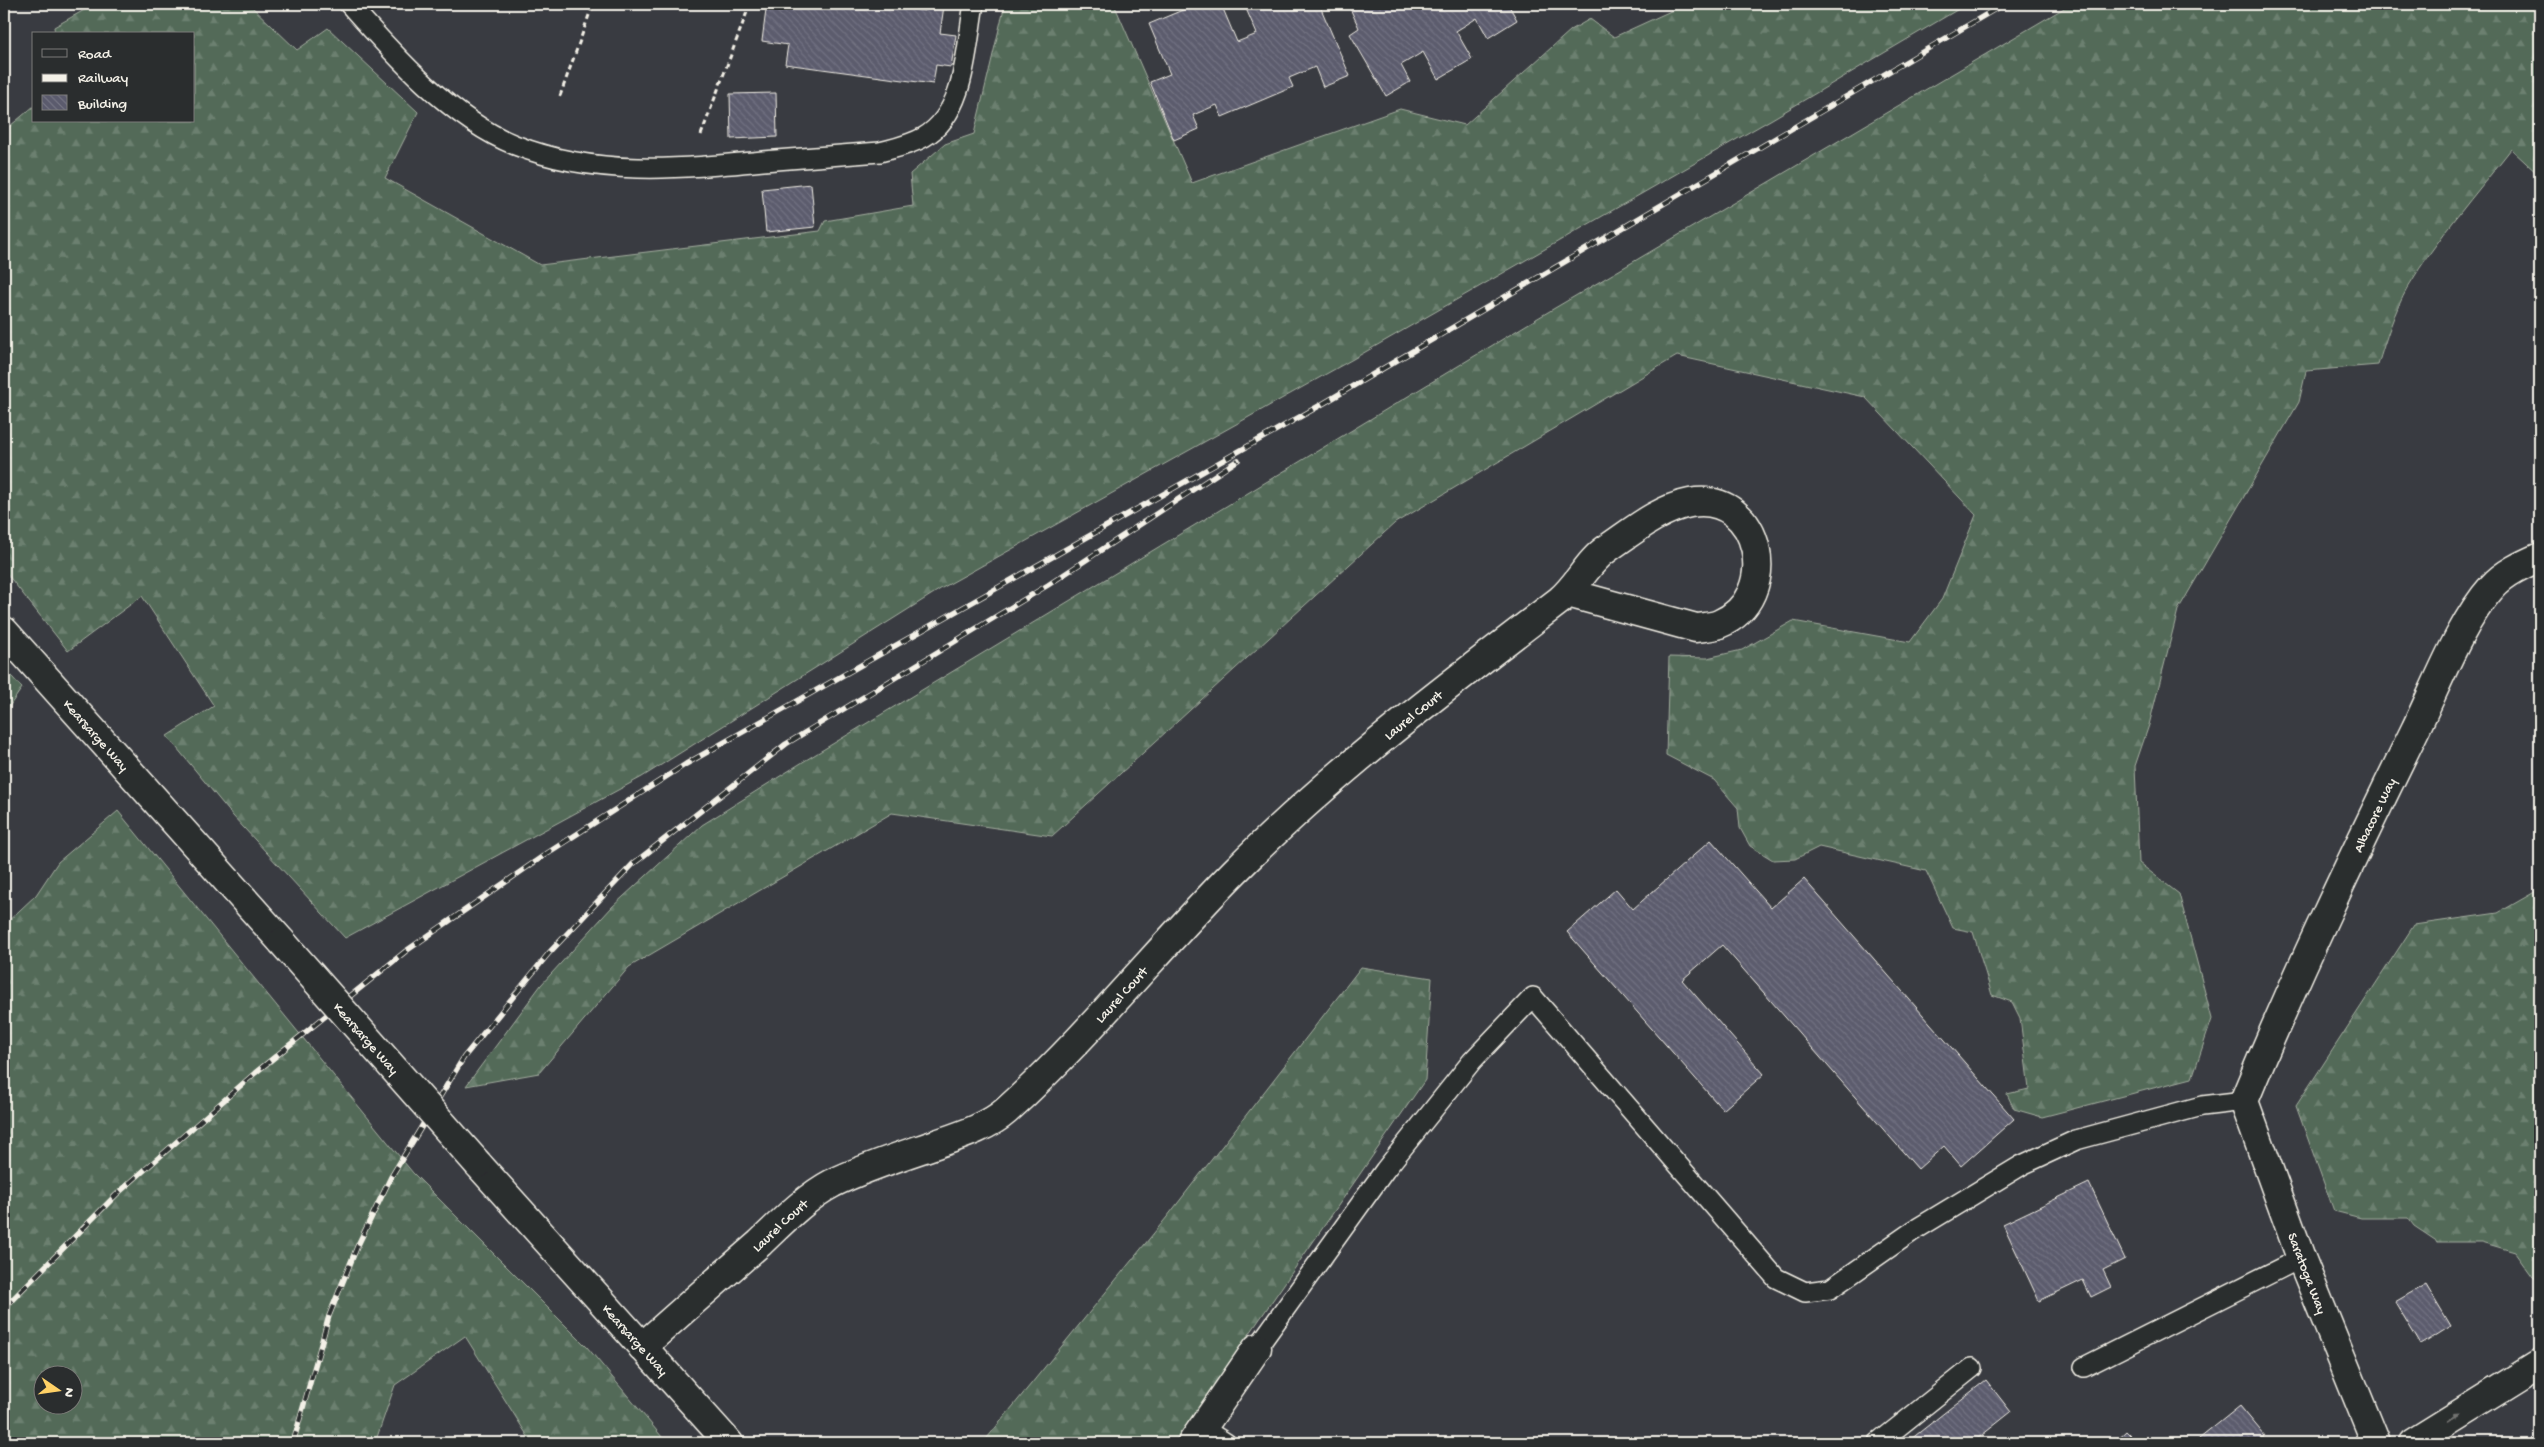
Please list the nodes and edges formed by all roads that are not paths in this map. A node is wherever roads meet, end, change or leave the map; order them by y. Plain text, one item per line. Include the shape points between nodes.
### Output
1 (349, 4) edge
2 (974, 4) edge
3 (2540, 557) edge
4 (1568, 593) junction
5 (4, 631) edge
6 (2244, 1101) junction
7 (2301, 1258) junction
8 (642, 1347) junction
9 (1257, 1348) joint
10 (2540, 1364) edge
11 (2084, 1367) dead end
12 (1972, 1368) dead end
13 (1197, 1436) edge
14 (729, 1443) edge
15 (1226, 1443) edge
16 (1878, 1443) edge
17 (2376, 1443) edge
18 (2413, 1443) edge

1 - 2 lane via 423,83 472,120 514,145 563,161 616,168 688,168 880,152 925,136 946,118 958,94
3 - 6 street, Albacore Way via 2523,564 2493,586 2472,616 2368,827 2278,1019
4 - 4 street, Laurel Court via 1696,628 1717,625 1739,612 1754,588 1759,564 1754,542 1742,520 1720,506 1694,502 1644,523 1601,552
4 - 8 street, Laurel Court via 1406,718 1306,802 1233,873 1038,1081 1002,1115 964,1134 875,1165 830,1185 796,1210
5 - 8 street, Kearsarge Way, bridge
6 - 7 street, Saratoga Way
6 - 9 lane via 2202,1106 2076,1140 2022,1165 1913,1231 1830,1289 1805,1292 1776,1278 1533,997 1472,1060 1385,1170
7 - 11 lane
7 - 17 street, Saratoga Way
8 - 14 street, Kearsarge Way
9 - 13 street
18 -> 10 street
12 - 16 lane
13 - 15 lane

